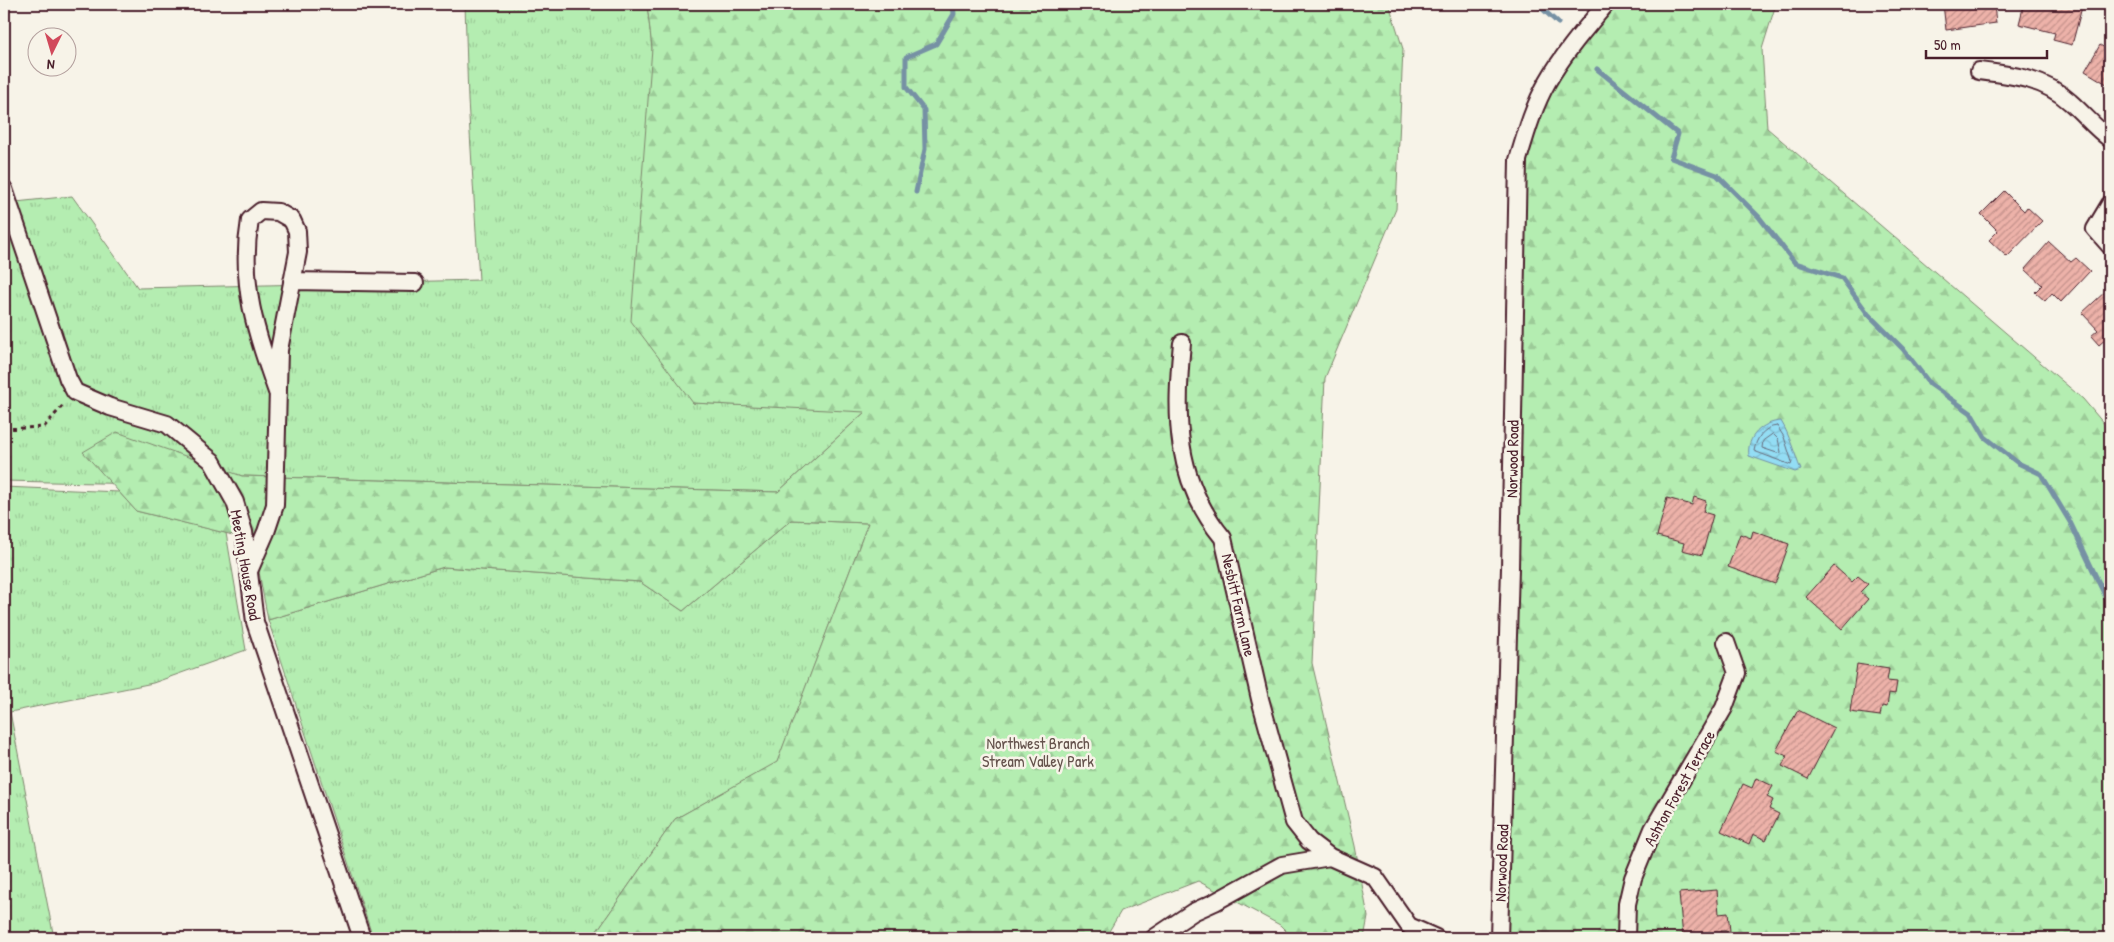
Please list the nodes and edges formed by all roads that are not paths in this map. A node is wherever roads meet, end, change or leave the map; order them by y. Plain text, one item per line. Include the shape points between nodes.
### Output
1 (1606, 4) edge
2 (1978, 71) dead end
3 (2110, 139) edge
4 (4, 189) edge
5 (2110, 204) edge
6 (2110, 246) edge
7 (292, 281) junction
8 (415, 283) dead end
9 (1182, 343) dead end
10 (278, 392) junction
11 (249, 571) junction
12 (1726, 642) dead end
13 (1330, 857) junction
14 (362, 938) edge
15 (1154, 938) edge
16 (1436, 938) edge
17 (1498, 938) edge
18 (1626, 938) edge

1 - 17 street, Norwood Road via 1548,81 1528,125 1518,160
2 - 3 street via 2024,77 2051,88 2070,101
4 - 11 street, Meeting House Road via 75,392 110,407 167,424 212,461 236,502
5 - 6 street via 2095,229
7 - 8 street
7 - 10 street via 279,350
7 - 10 street via 298,252 297,231 292,220 278,212 262,211 250,220 246,244 248,291 257,334
9 - 13 street, Nesbitt Farm Lane via 1177,393 1181,448 1187,473 1207,518 1224,538 1260,698 1294,822 1309,841
10 - 11 street via 275,505
11 - 14 street, Meeting House Road via 256,622
12 - 18 street, Ashton Forest Terrace via 1737,673 1724,708 1653,829 1632,878
13 - 15 street via 1282,865 1193,912
13 - 16 street, Nesbitt Farm Lane via 1375,877 1409,926

